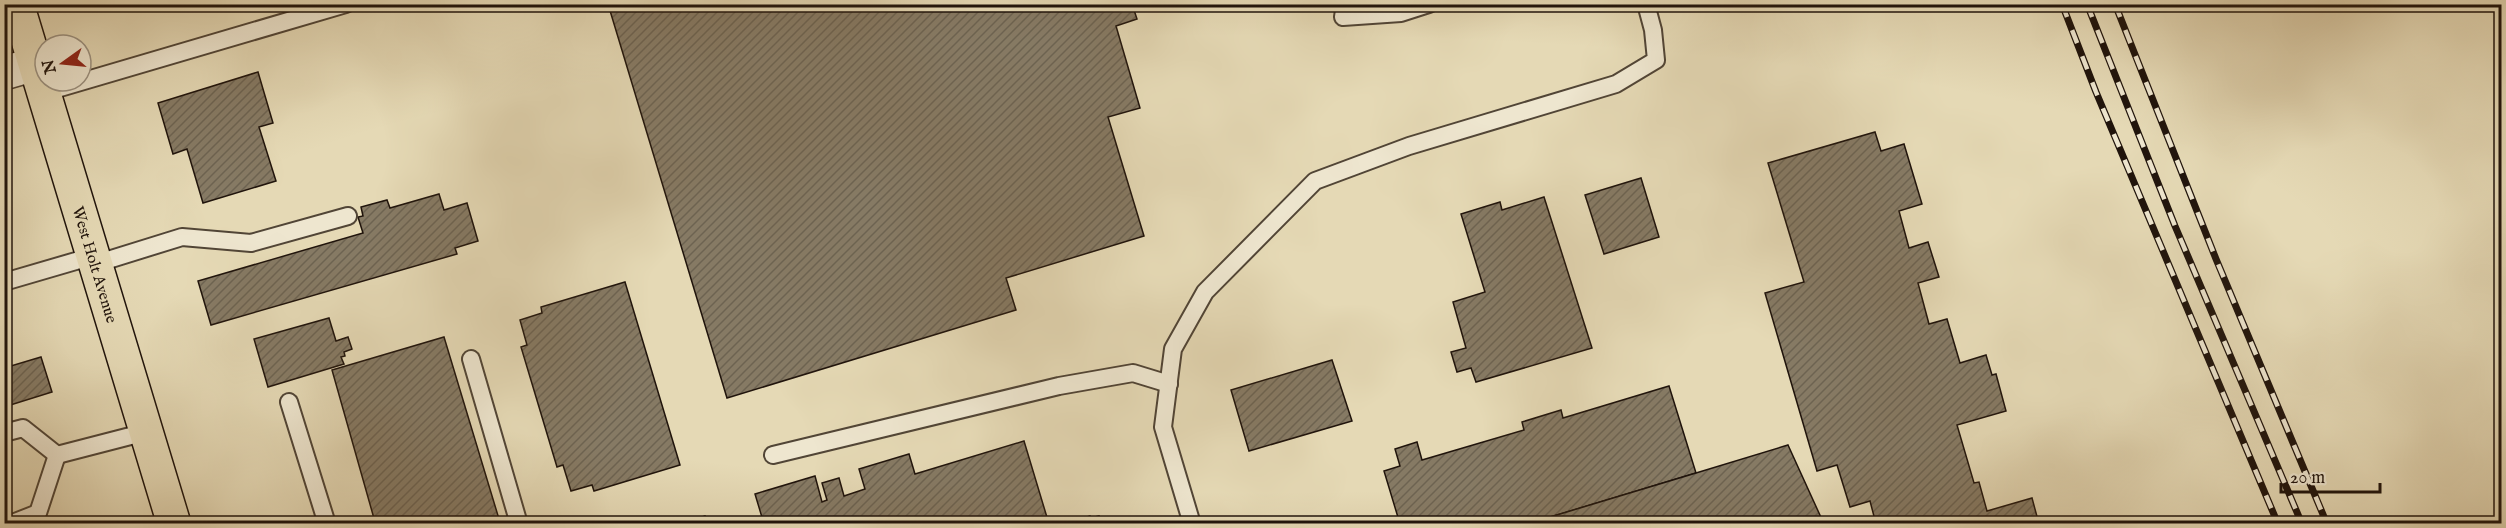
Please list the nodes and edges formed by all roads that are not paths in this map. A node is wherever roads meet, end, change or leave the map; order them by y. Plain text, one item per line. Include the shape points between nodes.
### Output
1 (17, 4) edge
2 (346, 4) edge
3 (1345, 4) edge
4 (1429, 4) edge
5 (1646, 4) edge
6 (28, 76) edge
7 (348, 216) dead end
8 (94, 260) junction
9 (4, 282) edge
10 (471, 359) dead end
11 (1169, 384) junction
12 (290, 402) dead end
13 (146, 432) junction
14 (4, 433) edge
15 (57, 454) junction
16 (773, 456) dead end
17 (9, 524) edge
18 (174, 524) edge
19 (327, 524) edge
20 (519, 524) edge
21 (1192, 524) edge

1 - 6 main road, West Holt Avenue
2 - 6 lane
3 - 4 lane via 1343,17 1401,13
5 - 11 lane via 1656,60 1616,84 1408,146 1315,181 1205,292 1173,349
6 - 8 main road, West Holt Avenue
7 - 8 lane via 251,243 182,237
8 - 9 lane
8 - 13 main road, West Holt Avenue
10 - 20 lane
11 - 16 lane via 1133,373 1059,386
11 - 21 lane via 1163,427
12 - 19 lane
13 - 15 lane
13 - 18 main road, West Holt Avenue
14 - 15 lane via 23,428
15 - 17 lane via 38,513

